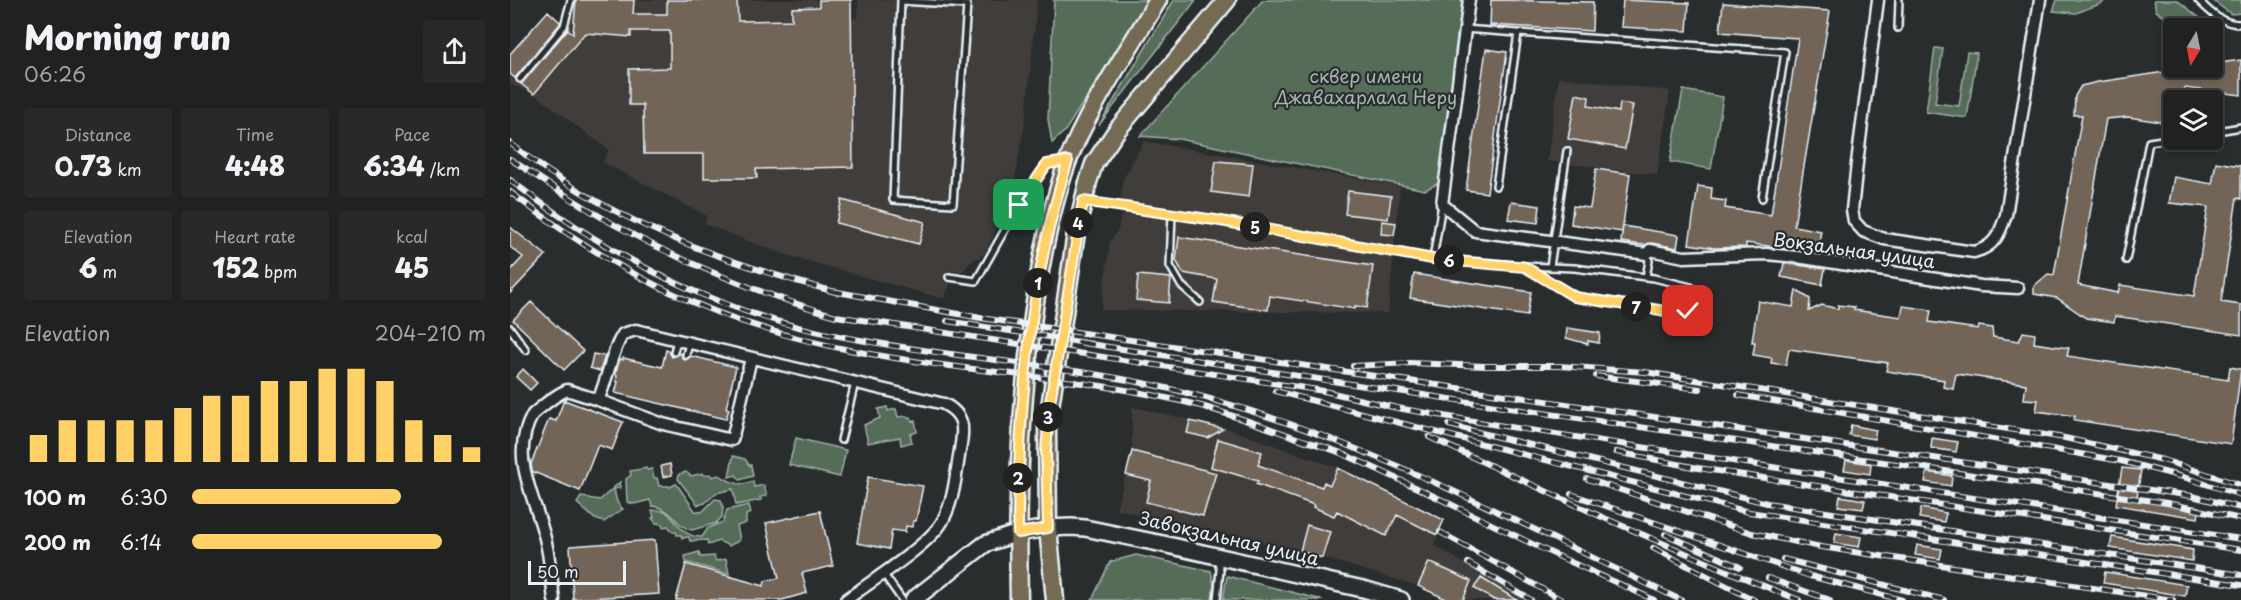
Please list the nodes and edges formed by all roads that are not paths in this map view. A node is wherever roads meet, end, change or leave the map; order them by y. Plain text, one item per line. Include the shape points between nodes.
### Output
1 (571, 0) edge
2 (1158, 0) edge
3 (1227, 0) edge
4 (1469, 0) edge
5 (1878, 0) edge
6 (1899, 0) edge
7 (2040, 0) edge
8 (2198, 0) edge
9 (901, 1) edge
10 (2240, 25) edge
11 (1898, 28) dead end
12 (1464, 29) junction
13 (1518, 33) junction
14 (520, 79) dead end
15 (2241, 127) edge
16 (2223, 130) edge
17 (2163, 140) edge
18 (1567, 151) dead end
19 (1068, 161) junction
20 (1496, 186) dead end
21 (1762, 198) dead end
22 (1083, 201) junction
23 (1442, 204) junction
24 (1172, 214) junction
25 (1553, 243) junction
26 (1649, 252) junction
27 (1433, 259) junction
28 (2126, 260) dead end
29 (1525, 267) junction
30 (1550, 267) junction
31 (949, 277) dead end
32 (1646, 277) junction
33 (2018, 288) dead end
34 (1200, 302) dead end
35 (510, 328) edge
36 (677, 340) junction
37 (689, 343) junction
38 (526, 350) dead end
39 (674, 352) dead end
40 (686, 355) dead end
41 (751, 358) junction
42 (855, 383) junction
43 (598, 400) junction
44 (841, 440) dead end
45 (1048, 528) junction
46 (1018, 533) junction
47 (1217, 556) junction
48 (883, 573) junction
49 (913, 599) edge
50 (1396, 599) edge
51 (554, 600) edge
52 (846, 600) edge
53 (1019, 600) edge
54 (1055, 600) edge
55 (1217, 600) edge

1 - 14 lane via 564,26
2 - 19 main road via 1089,117
3 - 22 main road via 1105,147 1094,164
4 - 12 street
5 - 7 street via 1857,163 1854,221 1863,231 1884,239 1974,252 1995,241 2006,215
6 - 11 lane
8 - 10 lane via 2212,15
9 - 9 lane via 893,200 953,204 967,5
12 - 13 lane
12 - 23 street
13 - 20 lane
13 - 21 lane via 1785,52
15 - 16 lane
17 - 28 lane via 2149,142
18 - 25 lane
19 - 31 lane via 1047,164 976,282
19 - 46 main road via 1044,247 1033,314 1022,400
22 - 24 lane
22 - 45 main road via 1050,403 1046,450
23 - 25 street, Вокзальная улица via 1475,231
23 - 27 lane
24 - 27 lane
24 - 34 lane via 1170,266 1181,285
25 - 26 street, Вокзальная улица
25 - 30 lane
26 - 32 lane
26 - 33 street, Вокзальная улица via 1684,257 1797,257 1981,286
27 - 29 lane
29 - 30 lane
29 - 32 lane via 1575,297 1678,313 1694,305 1697,296 1691,286
30 - 32 lane
35 - 38 lane
36 - 37 street
36 - 39 lane
36 - 43 street via 636,330 623,334 615,346
37 - 40 lane
37 - 41 street
41 - 42 street
41 - 43 street via 732,440 663,424
42 - 44 lane
42 - 48 street via 944,404 954,409 963,426 953,490 942,523
43 - 51 street via 567,390 555,395 523,423 515,436 511,455 514,470 543,529
45 - 46 main road, Завокзальная улица
45 - 47 main road, Завокзальная улица via 1085,528
45 - 54 main road
46 - 49 main road, Завокзальная улица via 972,552
46 - 53 main road
47 - 50 main road, Завокзальная улица
47 - 55 lane
48 - 49 lane
48 - 52 street

